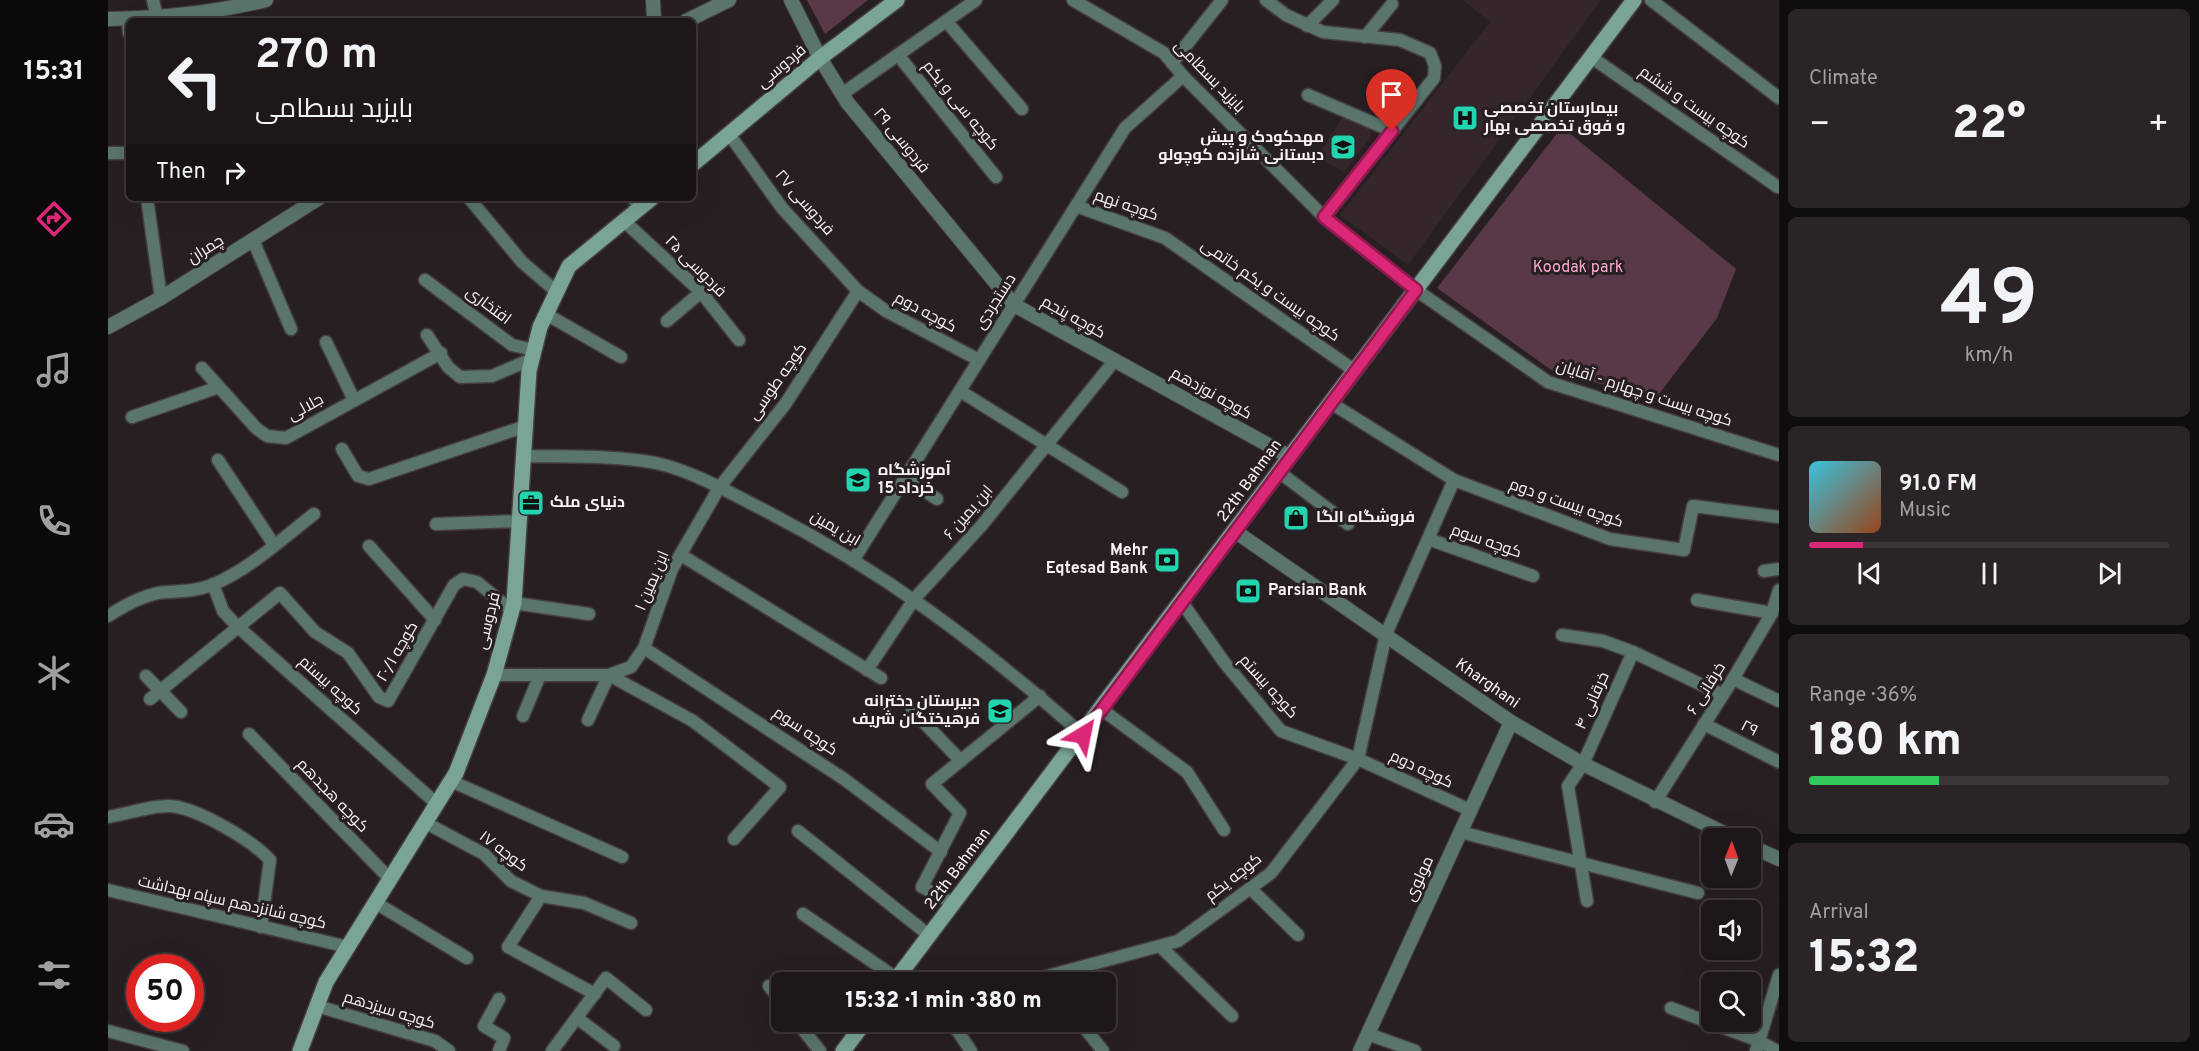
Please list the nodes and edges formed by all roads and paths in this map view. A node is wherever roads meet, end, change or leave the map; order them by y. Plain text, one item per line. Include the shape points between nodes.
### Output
1 (153, 0) edge
2 (266, 0) edge
3 (653, 0) edge
4 (729, 0) edge
5 (791, 0) edge
6 (897, 0) edge
7 (976, 0) edge
8 (1073, 0) edge
9 (1222, 0) edge
10 (1266, 0) edge
11 (1333, 0) edge
12 (1634, 0) edge
13 (1651, 0) edge
14 (1392, 4) dead end
15 (157, 18) joint
16 (654, 18) edge
17 (692, 18) edge
18 (108, 19) edge
19 (946, 21) junction
20 (126, 25) edge
21 (1307, 26) junction
22 (1365, 37) junction
23 (898, 55) junction
24 (1591, 57) junction
25 (820, 58) junction
26 (1172, 63) junction
27 (1183, 76) junction
28 (842, 94) junction
29 (1308, 95) dead end
30 (1779, 98) edge
31 (1022, 109) dead end
32 (1392, 131) junction
33 (729, 134) junction
34 (108, 153) edge
35 (126, 153) edge
36 (696, 162) edge
37 (996, 177) dead end
38 (1778, 187) edge
39 (147, 201) edge
40 (314, 201) edge
41 (471, 201) edge
42 (636, 203) edge
43 (1076, 206) junction
44 (1324, 217) junction
45 (624, 221) junction
46 (1165, 238) joint
47 (254, 240) junction
48 (425, 280) dead end
49 (1416, 290) junction
50 (557, 291) junction
51 (858, 291) junction
52 (701, 292) junction
53 (161, 298) junction
54 (1014, 305) junction
55 (546, 314) junction
56 (667, 321) dead end
57 (108, 327) edge
58 (291, 329) dead end
59 (427, 335) dead end
60 (739, 340) dead end
61 (326, 342) dead end
62 (441, 353) junction
63 (533, 355) junction
64 (621, 357) dead end
65 (979, 360) junction
66 (1115, 360) junction
67 (202, 368) dead end
68 (1355, 371) junction
69 (219, 387) junction
70 (960, 391) junction
71 (354, 400) junction
72 (1331, 403) junction
73 (132, 417) dead end
74 (526, 426) junction
75 (1046, 446) junction
76 (342, 450) dead end
77 (1779, 455) edge
78 (524, 456) junction
79 (1290, 457) junction
80 (218, 460) dead end
81 (1279, 472) junction
82 (905, 478) junction
83 (1454, 480) junction
84 (719, 488) junction
85 (1122, 492) dead end
86 (937, 499) dead end
87 (314, 514) dead end
88 (1779, 517) edge
89 (520, 521) junction
90 (436, 524) dead end
91 (1348, 524) dead end
92 (1236, 532) junction
93 (1428, 539) junction
94 (274, 545) junction
95 (369, 546) dead end
96 (681, 555) junction
97 (854, 559) junction
98 (1779, 569) edge
99 (1764, 571) dead end
100 (1533, 576) dead end
101 (213, 584) junction
102 (1779, 590) edge
103 (915, 598) junction
104 (1697, 600) dead end
105 (1181, 601) junction
106 (513, 607) junction
107 (1772, 613) junction
108 (589, 614) dead end
109 (108, 616) edge
110 (435, 620) junction
111 (237, 626) junction
112 (1386, 634) junction
113 (1562, 635) dead end
114 (645, 648) junction
115 (1633, 652) junction
116 (867, 670) junction
117 (494, 675) junction
118 (540, 675) junction
119 (609, 675) junction
120 (146, 676) dead end
121 (881, 678) dead end
122 (1733, 679) junction
123 (155, 695) junction
124 (1723, 695) junction
125 (1040, 696) junction
126 (1779, 701) edge
127 (1101, 709) junction
128 (912, 710) dead end
129 (181, 712) dead end
130 (523, 716) dead end
131 (588, 720) dead end
132 (1511, 722) junction
133 (1704, 724) junction
134 (249, 735) dead end
135 (1083, 735) junction
136 (1358, 759) junction
137 (961, 761) junction
138 (1779, 762) edge
139 (1582, 764) junction
140 (452, 781) junction
141 (1655, 802) junction
142 (437, 804) junction
143 (1470, 810) junction
144 (108, 817) edge
145 (426, 823) junction
146 (1712, 828) edge
147 (1224, 830) dead end
148 (798, 831) dead end
149 (1460, 832) junction
150 (734, 839) dead end
151 (1761, 851) edge
152 (941, 852) junction
153 (622, 857) dead end
154 (1779, 860) edge
155 (1580, 863) junction
156 (391, 880) junction
157 (1250, 888) junction
158 (108, 890) edge
159 (1698, 893) dead end
160 (541, 896) junction
161 (1587, 901) dead end
162 (376, 903) junction
163 (954, 904) junction
164 (803, 914) dead end
165 (632, 923) dead end
166 (261, 927) junction
167 (1298, 935) dead end
168 (930, 936) junction
169 (348, 947) junction
170 (1161, 947) junction
171 (467, 958) dead end
172 (885, 972) edge
173 (904, 972) edge
174 (1074, 972) edge
175 (1779, 975) edge
176 (769, 986) dead end
177 (771, 988) edge
178 (595, 994) junction
179 (499, 999) dead end
180 (317, 1006) junction
181 (1671, 1008) dead end
182 (646, 1010) dead end
183 (1232, 1016) dead end
184 (576, 1018) junction
185 (108, 1031) edge
186 (805, 1032) edge
187 (857, 1032) edge
188 (957, 1032) edge
189 (1088, 1032) edge
190 (1368, 1034) junction
191 (614, 1046) dead end
192 (1758, 1046) edge
193 (183, 1051) edge
194 (300, 1051) edge
195 (449, 1051) edge
196 (500, 1051) edge
197 (552, 1051) edge
198 (820, 1051) edge
199 (843, 1051) edge
200 (971, 1051) edge
201 (1103, 1051) edge
202 (1360, 1051) edge
203 (1415, 1051) edge
204 (1777, 1051) edge

1 - 15 street
2 - 15 street via 226,10
3 - 16 street
4 - 17 street
5 - 25 street, فردوسی ۲۹
6 - 25 main road, فردوسی
7 - 19 street
8 - 26 street, بایزید بسطامی via 1164,53
9 - 26 street
10 - 21 street
11 - 21 street
12 - 24 main road, 22th Bahman
13 - 30 street
14 - 22 street
18 - 20 street
19 - 23 street
19 - 31 street
21 - 22 street
22 - 32 street via 1400,40 1431,53 1435,66 1434,78
23 - 28 street
23 - 37 street, کوچه سی و یکم
24 - 38 street, کوچه بیست و ششم
24 - 49 main road, 22th Bahman
25 - 28 street, فردوسی ۲۹
25 - 33 main road, فردوسی
26 - 27 street, بایزید بسطامی
27 - 43 street, دستجردی via 1125,128
27 - 44 street, بایزید بسطامی
28 - 54 street, فردوسی ۲۹
29 - 32 street
32 - 44 street
33 - 36 main road, فردوسی
33 - 51 street, فردوسی ۲۷ via 782,208
34 - 35 street
39 - 53 street
40 - 47 street, چمران
41 - 50 street via 522,262
42 - 45 main road, فردوسی
43 - 46 street, کوچه نهم
43 - 54 street, دستجردی
44 - 49 street, بایزید بسطامی
45 - 50 main road, فردوسی via 569,266
45 - 52 street, فردوسی ۲۵
46 - 68 street, کوچه بیست و یکم خاتمی
47 - 53 street, چمران
47 - 58 street
48 - 63 street, افتخاری via 512,345
49 - 68 main road, 22th Bahman
49 - 77 street, کوچه بیست و چهارم - آقایان via 1548,382
50 - 55 main road, فردوسی
51 - 65 street, کوچه دوم via 886,311
51 - 84 street, کوچه طوسی via 786,403
52 - 56 street
52 - 60 street, فردوسی ۲۵
53 - 57 street, چمران
54 - 65 street, دستجردی
54 - 66 street, کوچه پنجم
55 - 63 main road, فردوسی
55 - 64 street
59 - 62 street
61 - 71 street
62 - 63 street via 448,367 460,377 492,376
62 - 71 street, جلالی
63 - 74 main road, فردوسی
65 - 70 street, دستجردی
66 - 75 street
66 - 79 street, کوچه نوزدهم
67 - 69 street, جلالی
68 - 72 main road, 22th Bahman
69 - 71 street, جلالی via 256,428 267,436 286,438
69 - 73 street
70 - 75 street
70 - 82 street, دستجردی
72 - 79 main road, 22th Bahman
72 - 83 street, کوچه بیست و دوم
74 - 76 street via 369,479 358,476
74 - 78 main road, فردوسی
75 - 85 street
75 - 103 street, ابن یمین ۶ via 982,525
78 - 84 street, ابن یمین via 609,458 658,464
78 - 89 main road, فردوسی
79 - 81 main road, 22th Bahman
80 - 94 street
81 - 91 street
81 - 92 main road, 22th Bahman
82 - 86 street
82 - 97 street, دستجردی
83 - 88 street, کوچه بیست و دوم via 1610,539 1684,550 1693,506
83 - 93 street
84 - 96 street, ابن یمین ۱
84 - 97 street, ابن یمین
87 - 94 street
89 - 90 street
89 - 106 main road, فردوسی
92 - 105 main road, 22th Bahman
92 - 112 street, Kharghani
93 - 100 street, کوچه سوم
93 - 112 street
94 - 101 street
95 - 110 street
96 - 114 street, ابن یمین ۱ via 672,569
96 - 116 street
97 - 103 street, ابن یمین
98 - 99 street
101 - 109 street via 190,592 165,592 129,603
101 - 111 street, کوچه بیستم via 223,611
102 - 107 street, خرقانی ۶
103 - 116 street, ابن یمین ۶
103 - 125 street, ابن یمین
104 - 107 street
105 - 127 main road, 22th Bahman
105 - 136 street, کوچه بیستم via 1224,662 1281,731
106 - 108 street
106 - 110 street, کوچه ۲۰/۱ via 477,582 463,579 454,585
106 - 117 main road, فردوسی
107 - 122 street, خرقانی ۶
110 - 111 street, کوچه ۲۰/۱ via 388,701 379,697 348,653 315,632 280,593
111 - 123 street, کوچه ۲۰/۱
111 - 142 street, کوچه بیستم
112 - 132 street, Kharghani
112 - 136 street, کوچه یکم
113 - 115 street via 1603,641
114 - 119 street, ابن یمین ۱ via 631,667
114 - 152 street, کوچه سوم via 844,778
115 - 124 street
115 - 139 street, خرقانی ۴
116 - 121 street
117 - 118 street
117 - 140 main road, فردوسی
118 - 119 street
118 - 130 street
119 - 131 street
119 - 150 street via 693,721 780,787
120 - 123 street
122 - 124 street, خرقانی ۶
122 - 126 street
123 - 129 street
124 - 133 street, خرقانی ۶
125 - 135 street, ابن یمین
125 - 137 street
127 - 135 main road, 22th Bahman
127 - 147 street via 1187,772
128 - 137 street
132 - 139 street, Kharghani
132 - 143 street, مولوی
133 - 138 street, ۲۹
133 - 141 street, خرقانی ۶
134 - 156 street, کوچه هجدهم
135 - 163 main road, 22th Bahman
136 - 143 street, کوچه دوم
136 - 157 street, کوچه یکم via 1271,873
137 - 152 street via 932,784 960,813
139 - 141 street, Kharghani
139 - 155 street, خرقانی ۴ via 1568,786
140 - 142 main road, فردوسی
140 - 153 street
141 - 146 street, Kharghani
142 - 145 main road, فردوسی
143 - 149 street, مولوی
144 - 166 street via 168,806 188,810 260,849 270,860
145 - 156 main road, فردوسی
145 - 160 street, ۱۷ کوچه via 484,854 511,881
148 - 168 street
149 - 155 street
149 - 190 street, مولوی
151 - 154 street
152 - 163 street via 922,887
155 - 159 street
155 - 161 street
156 - 162 main road, فردوسی
157 - 167 street
157 - 170 street, کوچه یکم via 1178,941
158 - 166 street, کوچه شانزدهم سپاه بهداشت
160 - 165 street, ۱۷ کوچه via 584,903
160 - 178 street via 508,947
162 - 169 main road, فردوسی
162 - 171 street
163 - 168 main road, 22th Bahman
164 - 172 street
166 - 169 street, کوچه شانزدهم سپاه بهداشت
168 - 173 main road, 22th Bahman
169 - 180 main road, فردوسی via 326,982
170 - 174 street, کوچه یکم
170 - 183 street
175 - 192 street
176 - 177 street
178 - 182 street via 606,978
178 - 184 street
179 - 196 street via 484,1026 504,1038
180 - 194 main road, فردوسی
180 - 195 street, کوچه سیزدهم via 435,1041
181 - 192 street
184 - 191 street
184 - 197 street
185 - 193 street
186 - 198 street
187 - 199 main road
188 - 200 street
189 - 201 street
190 - 202 street, مولوی
190 - 203 street
192 - 204 street

